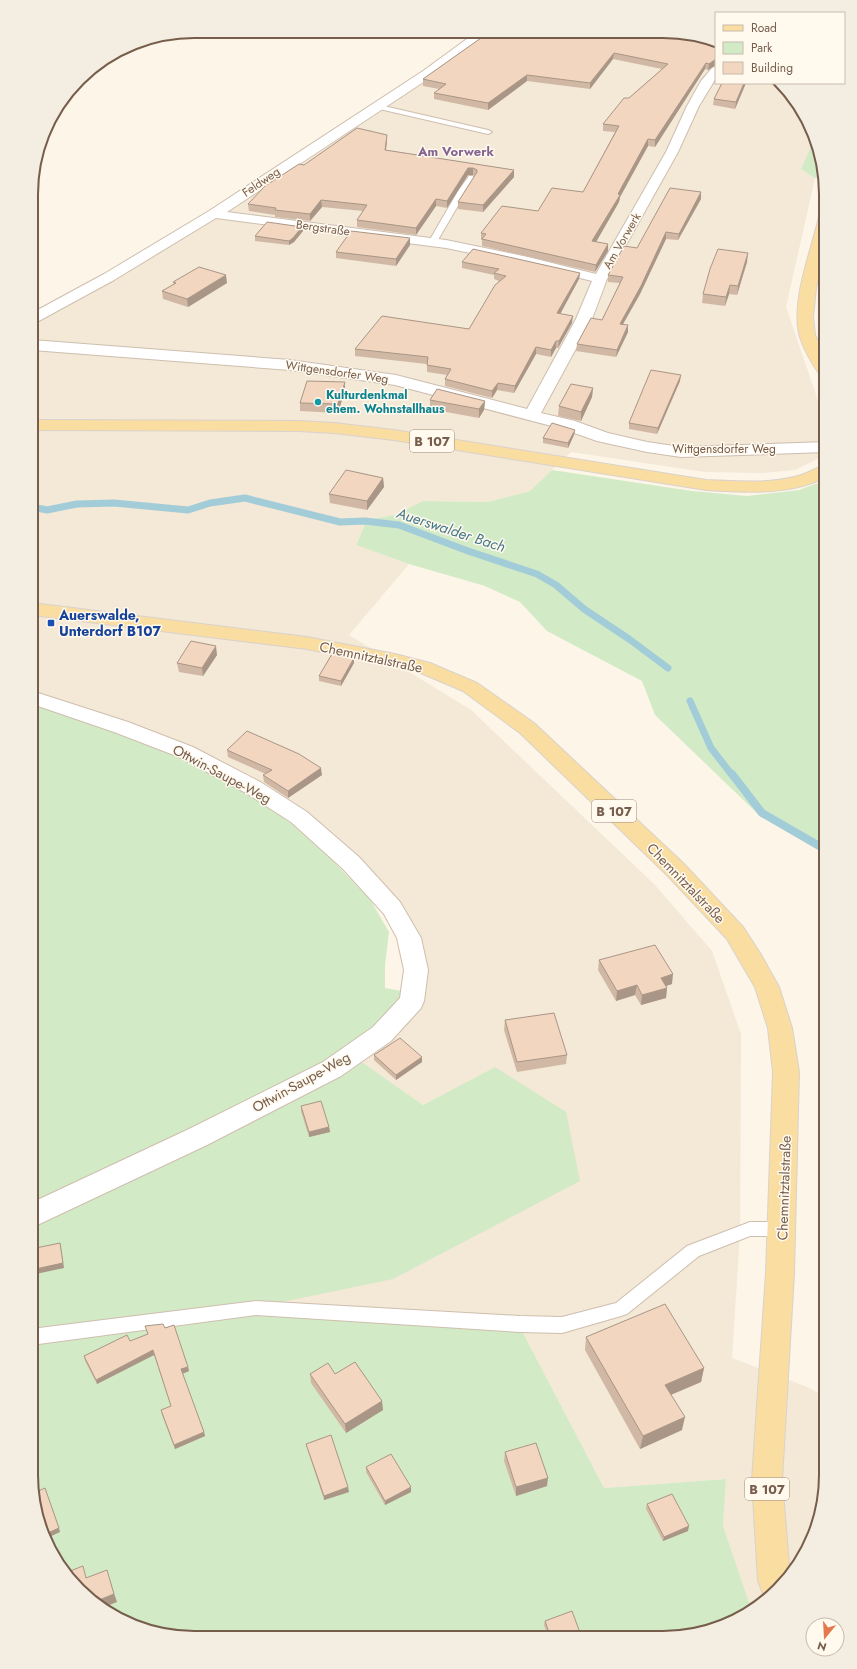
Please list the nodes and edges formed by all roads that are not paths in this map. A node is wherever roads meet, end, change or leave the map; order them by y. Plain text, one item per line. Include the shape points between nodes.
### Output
1 (475, 38) edge
2 (715, 71) edge
3 (378, 106) junction
4 (488, 132) dead end
5 (472, 178) edge
6 (214, 214) junction
7 (432, 243) junction
8 (819, 246) edge
9 (600, 279) junction
10 (38, 316) edge
11 (38, 345) edge
12 (819, 358) edge
13 (532, 415) junction
14 (38, 425) edge
15 (819, 447) edge
16 (819, 473) edge
17 (38, 610) edge
18 (38, 699) edge
19 (38, 1213) edge
20 (782, 1229) junction
21 (38, 1336) edge
22 (775, 1583) edge

1 - 3 street, Feldweg
2 - 9 street, Am Vorwerk via 693,106 672,152
3 - 4 lane
3 - 6 street, Feldweg
5 - 7 lane
6 - 7 street, Bergstraße
6 - 10 street, Feldweg via 110,277
7 - 9 street, Bergstraße via 488,252
8 - 12 main road via 806,315 806,330
9 - 13 street, Am Vorwerk via 584,319
11 - 13 street, Wittgensdorfer Weg via 290,365 346,372 396,380
13 - 15 street, Wittgensdorfer Weg via 603,437 680,452
14 - 16 main road, B 107 via 334,428 394,435 706,485 771,486
17 - 20 main road, Chemnitztalstraße / B 107 via 299,642 424,667 470,687 527,728 675,869 735,933 768,987 780,1028 786,1072
18 - 19 street, Ottwin-Saupe-Weg via 186,752 254,788 299,817 351,863 392,908 409,938 416,970 412,1001 382,1034 332,1068 198,1138
20 - 21 lane via 750,1229 692,1251 621,1309 562,1325 256,1308
20 - 22 main road, Chemnitztalstraße / B 107 via 767,1480

